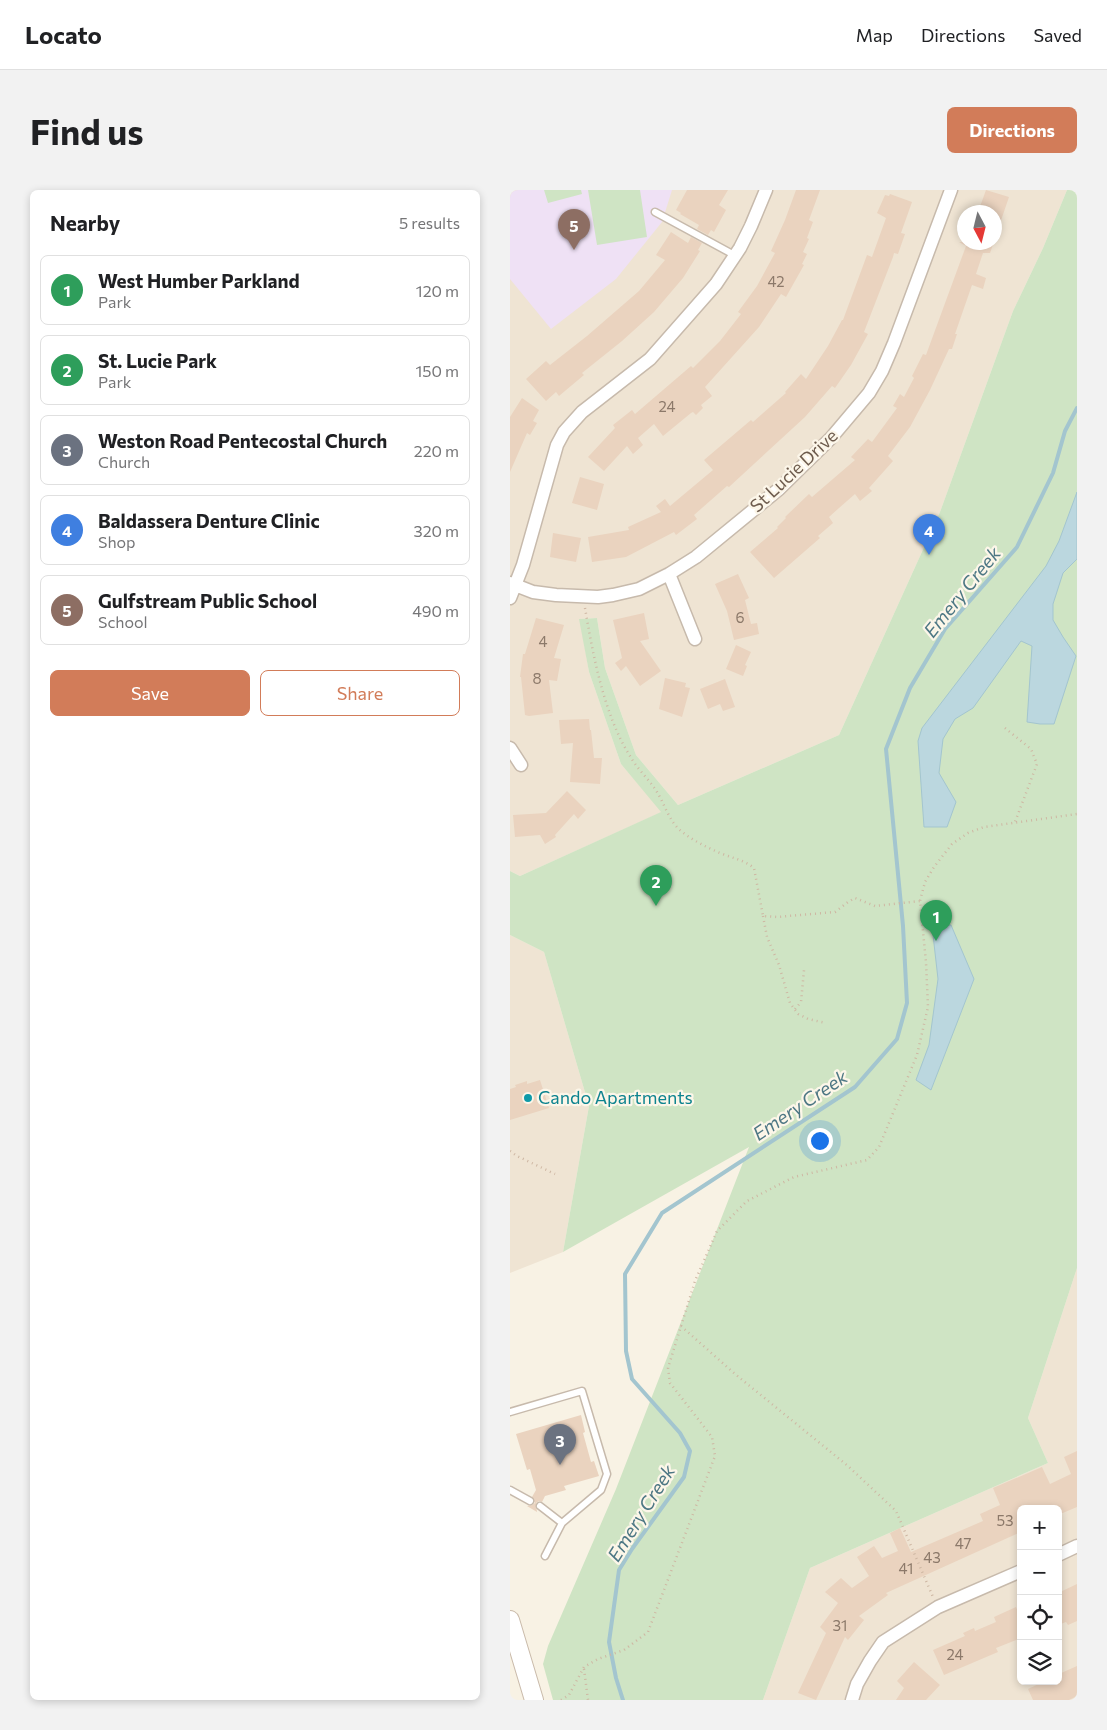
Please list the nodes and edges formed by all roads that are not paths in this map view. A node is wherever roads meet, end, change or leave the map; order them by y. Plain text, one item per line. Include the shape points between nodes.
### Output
1 (766, 190) edge
2 (951, 190) edge
3 (655, 212) dead end
4 (736, 256) junction
5 (669, 574) junction
6 (513, 584) edge
7 (510, 598) edge
8 (695, 639) dead end
9 (510, 748) edge
10 (521, 765) dead end
11 (510, 1412) edge
12 (510, 1490) edge
13 (530, 1501) dead end
14 (540, 1506) dead end
15 (562, 1522) junction
16 (1077, 1546) edge
17 (1062, 1552) edge
18 (545, 1556) dead end
19 (1017, 1573) edge
20 (510, 1620) edge
21 (534, 1700) edge
22 (852, 1700) edge

1 - 4 street
2 - 5 street, St Lucie Drive via 894,343 869,393 831,438 778,489 696,557
3 - 4 lane
4 - 6 street via 716,284 650,359 582,412 564,432 557,444 523,565
5 - 6 street, St Lucie Drive via 638,589 613,595 545,595
5 - 8 street
6 - 7 street
9 - 10 street
11 - 15 lane via 582,1391 607,1474 601,1490
12 - 13 lane
14 - 15 lane
15 - 18 lane
16 - 17 street
19 - 22 street via 938,1607 883,1642 857,1684
20 - 21 main road

